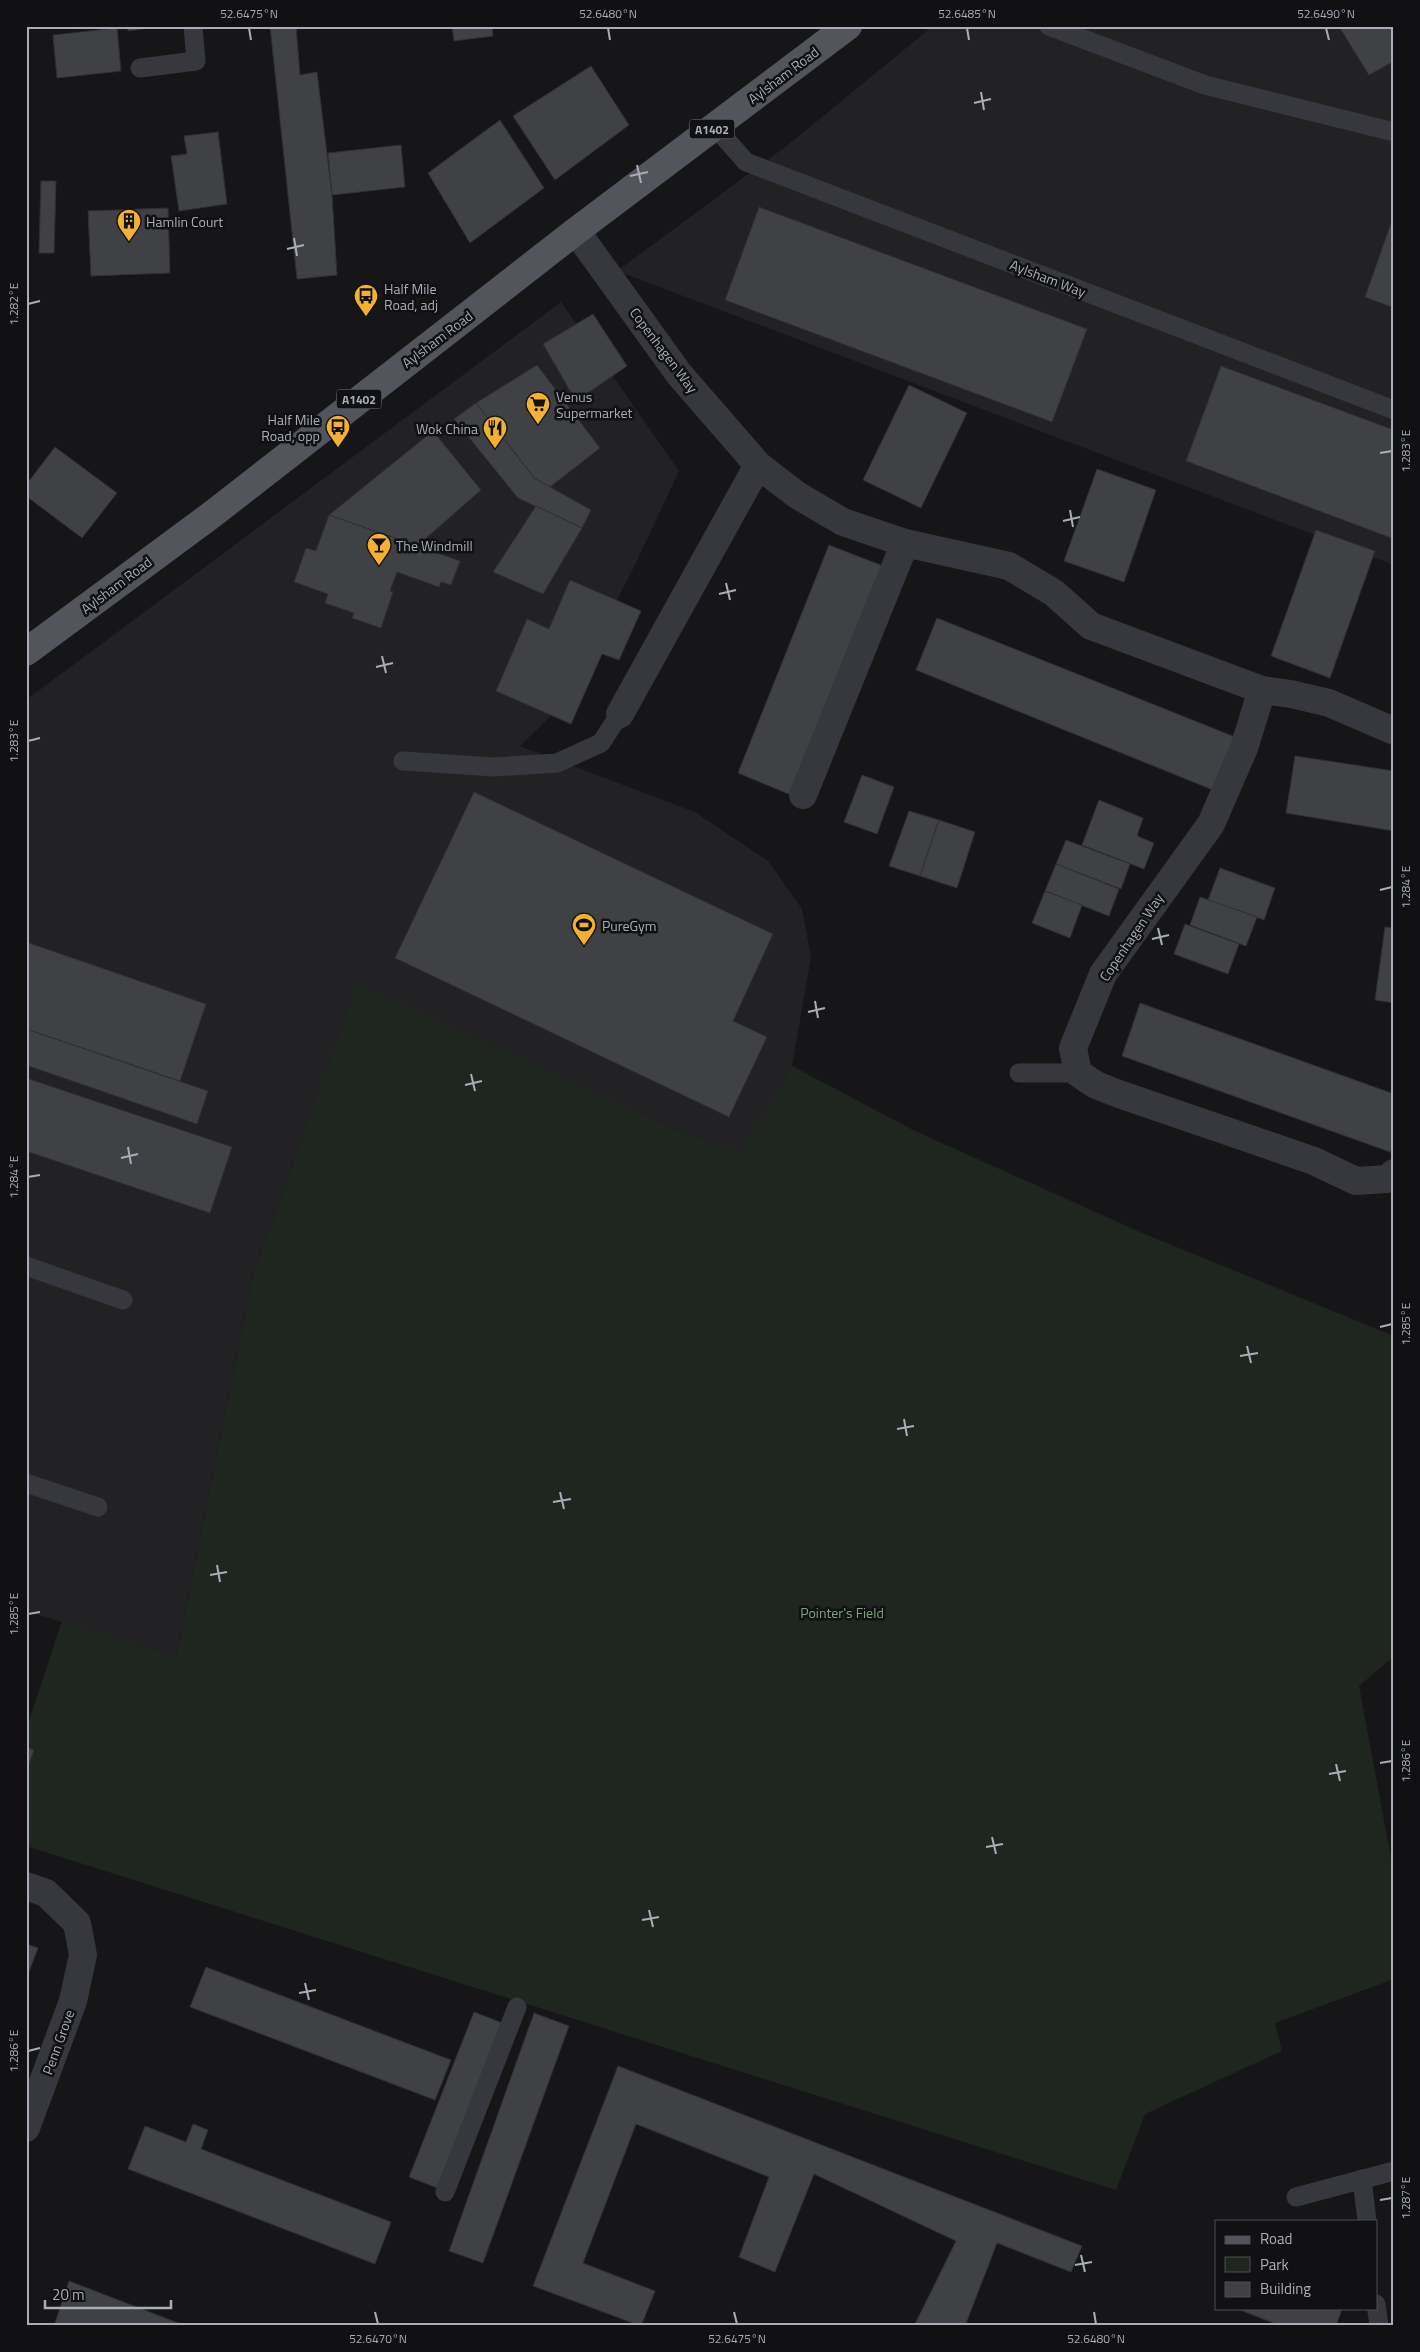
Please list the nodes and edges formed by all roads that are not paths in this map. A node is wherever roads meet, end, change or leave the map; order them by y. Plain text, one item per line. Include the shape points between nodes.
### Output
1 (193, 26) edge
2 (848, 26) edge
3 (1049, 26) edge
4 (140, 68) dead end
5 (715, 127) junction
6 (1394, 132) edge
7 (576, 231) junction
8 (1394, 410) edge
9 (758, 466) junction
10 (905, 542) junction
11 (26, 652) edge
12 (1262, 690) junction
13 (620, 714) joint
14 (1394, 731) edge
15 (402, 761) dead end
16 (803, 795) dead end
17 (1019, 1073) dead end
18 (1078, 1073) junction
19 (1394, 1173) edge
20 (26, 1266) edge
21 (123, 1300) dead end
22 (26, 1483) edge
23 (98, 1507) dead end
24 (26, 1886) edge
25 (517, 2007) dead end
26 (26, 2128) edge
27 (1394, 2171) edge
28 (1362, 2179) junction
29 (446, 2192) dead end
30 (1296, 2197) dead end
31 (1367, 2220) edge
32 (1377, 2310) edge
33 (1379, 2326) edge

1 - 4 lane via 196,61
2 - 5 main road, Aylsham Road / A1402
3 - 6 lane via 1205,85
5 - 7 main road, Aylsham Road / A1402
5 - 8 lane, Aylsham Way via 746,162
7 - 9 street, Copenhagen Way via 679,374
7 - 11 main road, Aylsham Road / A1402 via 278,464
9 - 10 street, Copenhagen Way via 797,495 843,522
9 - 13 street
10 - 12 street, Copenhagen Way via 1009,566 1054,593 1090,626
10 - 16 street
12 - 14 street, Copenhagen Way via 1329,703
12 - 18 street, Copenhagen Way via 1244,748 1211,824 1103,974 1073,1048
13 - 15 lane via 600,743 557,763 494,767
17 - 18 lane
18 - 19 street via 1119,1094 1314,1161 1356,1181 1387,1179
20 - 21 lane
22 - 23 lane
24 - 26 street, Penn Grove via 46,1893 77,1922 82,1954 73,2001
25 - 29 lane
27 - 28 lane
28 - 30 lane
28 - 31 lane
32 - 33 lane

